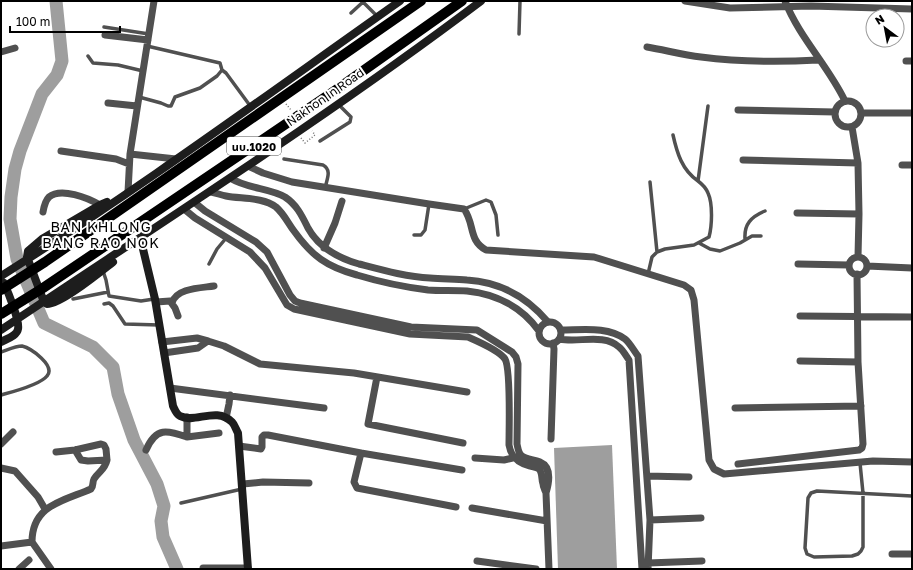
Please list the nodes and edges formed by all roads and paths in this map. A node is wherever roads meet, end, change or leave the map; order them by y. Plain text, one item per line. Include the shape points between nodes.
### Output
1 (153, 1) edge
2 (400, 1) edge
3 (421, 1) edge
4 (462, 1) edge
5 (481, 1) edge
6 (520, 1) edge
7 (685, 1) edge
8 (363, 2) edge
9 (786, 4) edge
10 (912, 9) edge
11 (351, 13) dead end
12 (378, 17) junction
13 (104, 27) dead end
14 (520, 34) dead end
15 (105, 35) dead end
16 (148, 40) junction
17 (647, 47) dead end
18 (15, 48) dead end
19 (1, 52) edge
20 (88, 56) dead end
21 (818, 60) junction
22 (222, 70) junction
23 (143, 71) junction
24 (139, 97) junction
25 (845, 102) junction
26 (108, 103) dead end
27 (338, 104) junction
28 (137, 106) junction
29 (708, 106) dead end
30 (252, 108) junction
31 (738, 110) dead end
32 (834, 112) junction
33 (861, 113) junction
34 (912, 113) edge
35 (852, 127) junction
36 (308, 134) dead end
37 (674, 135) dead end
38 (320, 141) dead end
39 (304, 143) dead end
40 (61, 152) dead end
41 (130, 154) junction
42 (176, 159) junction
43 (284, 159) dead end
44 (743, 160) dead end
45 (129, 164) junction
46 (858, 164) junction
47 (902, 165) dead end
48 (912, 165) edge
49 (248, 166) junction
50 (230, 178) junction
51 (698, 181) junction
52 (650, 182) dead end
53 (325, 188) junction
54 (259, 189) junction
55 (211, 192) junction
56 (126, 193) junction
57 (254, 200) junction
58 (342, 201) dead end
59 (194, 202) junction
60 (429, 204) junction
61 (100, 205) junction
62 (464, 209) junction
63 (184, 210) junction
64 (765, 211) dead end
65 (43, 212) dead end
66 (798, 213) dead end
67 (859, 214) junction
68 (309, 229) junction
69 (414, 235) dead end
70 (498, 235) dead end
71 (144, 236) junction
72 (761, 236) dead end
73 (227, 237) junction
74 (247, 237) junction
75 (298, 237) junction
76 (745, 239) junction
77 (134, 242) junction
78 (699, 243) junction
79 (241, 246) junction
80 (324, 248) junction
81 (657, 252) junction
82 (858, 257) junction
83 (209, 264) dead end
84 (361, 264) junction
85 (798, 264) dead end
86 (849, 265) junction
87 (867, 266) junction
88 (912, 268) edge
89 (102, 270) junction
90 (648, 274) junction
91 (857, 274) junction
92 (358, 276) junction
93 (1, 277) edge
94 (489, 283) junction
95 (214, 286) dead end
96 (1, 290) edge
97 (108, 292) junction
98 (486, 294) junction
99 (109, 296) junction
100 (73, 299) dead end
101 (156, 300) junction
102 (109, 303) junction
103 (172, 303) junction
104 (104, 304) dead end
105 (312, 310) junction
106 (2, 314) edge
107 (178, 316) dead end
108 (800, 316) dead end
109 (857, 316) junction
110 (912, 317) edge
111 (548, 322) junction
112 (160, 325) junction
113 (1, 330) edge
114 (561, 330) junction
115 (539, 331) junction
116 (434, 332) junction
117 (560, 339) junction
118 (208, 341) junction
119 (1, 342) edge
120 (162, 342) junction
121 (552, 343) junction
122 (1, 352) edge
123 (164, 353) junction
124 (800, 360) dead end
125 (858, 362) junction
126 (376, 377) junction
127 (509, 387) junction
128 (170, 388) junction
129 (518, 388) junction
130 (467, 392) dead end
131 (1, 395) edge
132 (230, 395) junction
133 (861, 406) junction
134 (324, 408) dead end
135 (735, 408) dead end
136 (187, 417) junction
137 (226, 418) junction
138 (13, 432) dead end
139 (219, 432) dead end
140 (187, 437) junction
141 (644, 437) junction
142 (634, 438) junction
143 (551, 439) dead end
144 (463, 443) dead end
145 (1, 444) edge
146 (239, 446) junction
147 (75, 450) junction
148 (146, 450) dead end
149 (56, 452) dead end
150 (361, 453) junction
151 (517, 457) junction
152 (475, 458) dead end
153 (107, 460) junction
154 (860, 462) junction
155 (912, 462) edge
156 (738, 464) dead end
157 (1, 468) edge
158 (462, 470) dead end
159 (646, 476) junction
160 (689, 476) dead end
161 (309, 483) dead end
162 (243, 486) junction
163 (863, 493) junction
164 (912, 496) edge
165 (181, 503) dead end
166 (456, 507) dead end
167 (472, 508) dead end
168 (45, 509) junction
169 (701, 518) dead end
170 (650, 520) junction
171 (547, 521) junction
172 (32, 542) junction
173 (1, 546) edge
174 (892, 554) dead end
175 (912, 554) edge
176 (29, 560) dead end
177 (477, 561) dead end
178 (702, 561) dead end
179 (648, 566) edge
180 (203, 568) dead end
181 (248, 568) edge
182 (19, 569) edge
183 (51, 569) edge
184 (536, 569) edge
185 (549, 569) edge
186 (642, 569) edge

1 - 16 street
2 - 12 main road, นบ.1020
3 - 96 main road, Nakhon In Road / นบ.1020
4 - 106 main road, Nakhon In Road / นบ.1020 via 336,90
5 - 27 main road, Nakhon In Road / นบ.1020
6 - 14 lane
7 - 9 street via 730,8
8 - 11 lane
8 - 12 lane
9 - 10 street
9 - 21 street
12 - 30 main road, นบ.1020
13 - 16 lane
15 - 16 street
16 - 22 lane via 220,63
16 - 23 street
17 - 21 street via 719,59
18 - 19 street
20 - 23 lane via 94,63
21 - 25 street
22 - 24 lane via 200,88 175,97 171,106
22 - 30 lane
23 - 24 street
24 - 28 street
25 - 32 street via 838,105
25 - 33 street via 857,105
26 - 28 street
27 - 38 lane via 350,117 350,122
27 - 49 main road, Nakhon In Road / นบ.1020
28 - 41 street
29 - 51 lane
30 - 42 main road, นบ.1020
31 - 32 street
32 - 35 street via 837,123 847,128
33 - 34 street
33 - 35 street via 858,124
35 - 46 street
36 - 39 path via 312,131 315,135
37 - 51 lane via 678,155 689,173
40 - 45 street via 116,159
41 - 42 street
41 - 45 street
42 - 56 main road, นบ.1020
43 - 53 lane via 326,167 329,173
44 - 46 street
45 - 56 street
46 - 67 street
47 - 48 street
49 - 50 main road, Nakhon In Road / นบ.1020
49 - 53 street via 292,182
50 - 54 street
50 - 55 main road, Nakhon In Road / นบ.1020
51 - 78 lane via 709,194 712,226 709,237
52 - 81 lane
53 - 60 street
54 - 57 street
54 - 68 street via 285,197 304,217
55 - 57 street
55 - 59 main road, Nakhon In Road / นบ.1020
56 - 61 main road
56 - 93 main road, นบ.1020
57 - 75 street via 275,207
58 - 80 street
59 - 63 main road, Nakhon In Road / นบ.1020
59 - 74 street
60 - 62 street
60 - 69 lane via 425,230 421,235
61 - 65 street via 87,198 57,193 49,197
61 - 89 main road via 42,239 28,251 27,257 47,304 64,298
62 - 70 lane via 486,200 491,202 496,215
62 - 90 street via 470,219 475,241 486,250 594,257
63 - 71 main road, Nakhon In Road / นบ.1020
63 - 73 street
64 - 76 lane via 754,216 747,224
66 - 67 street
67 - 82 street
68 - 75 street
68 - 80 street
71 - 77 main road, Nakhon In Road / นบ.1020
71 - 101 main road via 143,249
72 - 76 lane
73 - 79 street
73 - 83 lane
74 - 79 street
74 - 105 street via 267,252 290,295
75 - 92 street via 322,261
76 - 78 lane via 720,251
77 - 89 main road via 125,254
77 - 113 main road, Nakhon In Road / นบ.1020
78 - 81 lane
79 - 105 street via 265,268 287,305 294,309
80 - 84 street
81 - 90 lane via 652,257
82 - 86 street via 852,259
82 - 87 street via 864,260
84 - 92 street
84 - 94 street via 429,278
85 - 86 street
86 - 91 street via 851,272
87 - 88 street
87 - 91 street via 864,272
89 - 97 lane
90 - 154 street via 684,285 690,290 694,300 709,460 714,469 724,474
91 - 109 street
92 - 98 street via 428,290
93 - 119 main road via 18,321 15,334
94 - 98 street
94 - 111 street via 520,296
95 - 103 street via 179,293
97 - 99 lane
97 - 100 lane
98 - 115 street via 514,306 531,320
99 - 101 lane via 141,301
99 - 102 lane
101 - 103 street
101 - 112 main road
102 - 104 lane
102 - 112 lane via 125,324
103 - 107 street
105 - 116 street
108 - 109 street
109 - 110 street
109 - 125 street
111 - 114 street via 556,323
111 - 115 street
112 - 120 main road
114 - 117 street
114 - 141 street via 600,330 613,332 626,340 638,356
115 - 121 street via 544,342
116 - 127 street via 468,337 500,354 506,360
116 - 129 street via 477,330 512,352 518,364
117 - 121 street
117 - 142 street via 599,340 619,347 628,360
118 - 120 street via 197,338
118 - 123 street via 198,348
118 - 126 street via 260,364
120 - 123 main road
121 - 143 street via 554,349
122 - 131 lane via 22,346 40,357 49,371 43,380
123 - 128 main road
124 - 125 street
125 - 133 street
126 - 130 street
126 - 144 street via 368,424
127 - 129 street
127 - 151 street via 509,445 510,453
128 - 132 street
128 - 136 main road via 176,413 181,417
129 - 151 street
132 - 134 street
132 - 137 street
133 - 135 street
133 - 156 street via 863,444 859,450
136 - 137 main road via 217,415
136 - 140 street
137 - 146 main road via 233,422 238,433
138 - 145 street
139 - 140 street
140 - 148 street via 168,431 154,436
141 - 142 street
141 - 159 street
142 - 186 street
146 - 150 street via 261,449 262,437 268,435
146 - 162 main road
147 - 149 street
147 - 153 street via 84,461
147 - 153 street via 101,444 106,449
150 - 158 street
150 - 166 street via 354,482 357,488
151 - 152 street via 504,460
151 - 171 street via 541,462 546,466 549,483 546,493
153 - 168 street via 91,489
154 - 155 street
154 - 163 lane
157 - 168 street via 15,471
159 - 160 street
159 - 170 street
161 - 162 street via 270,482
162 - 165 lane
162 - 181 main road
163 - 163 lane via 811,493 808,498 805,548 807,554 814,557 852,556 861,551
163 - 164 lane
167 - 171 street
168 - 172 street via 37,520
169 - 170 street
170 - 179 street
171 - 185 street
172 - 173 street
172 - 183 street
174 - 175 street
176 - 182 street
177 - 184 street
178 - 179 street
180 - 181 street

